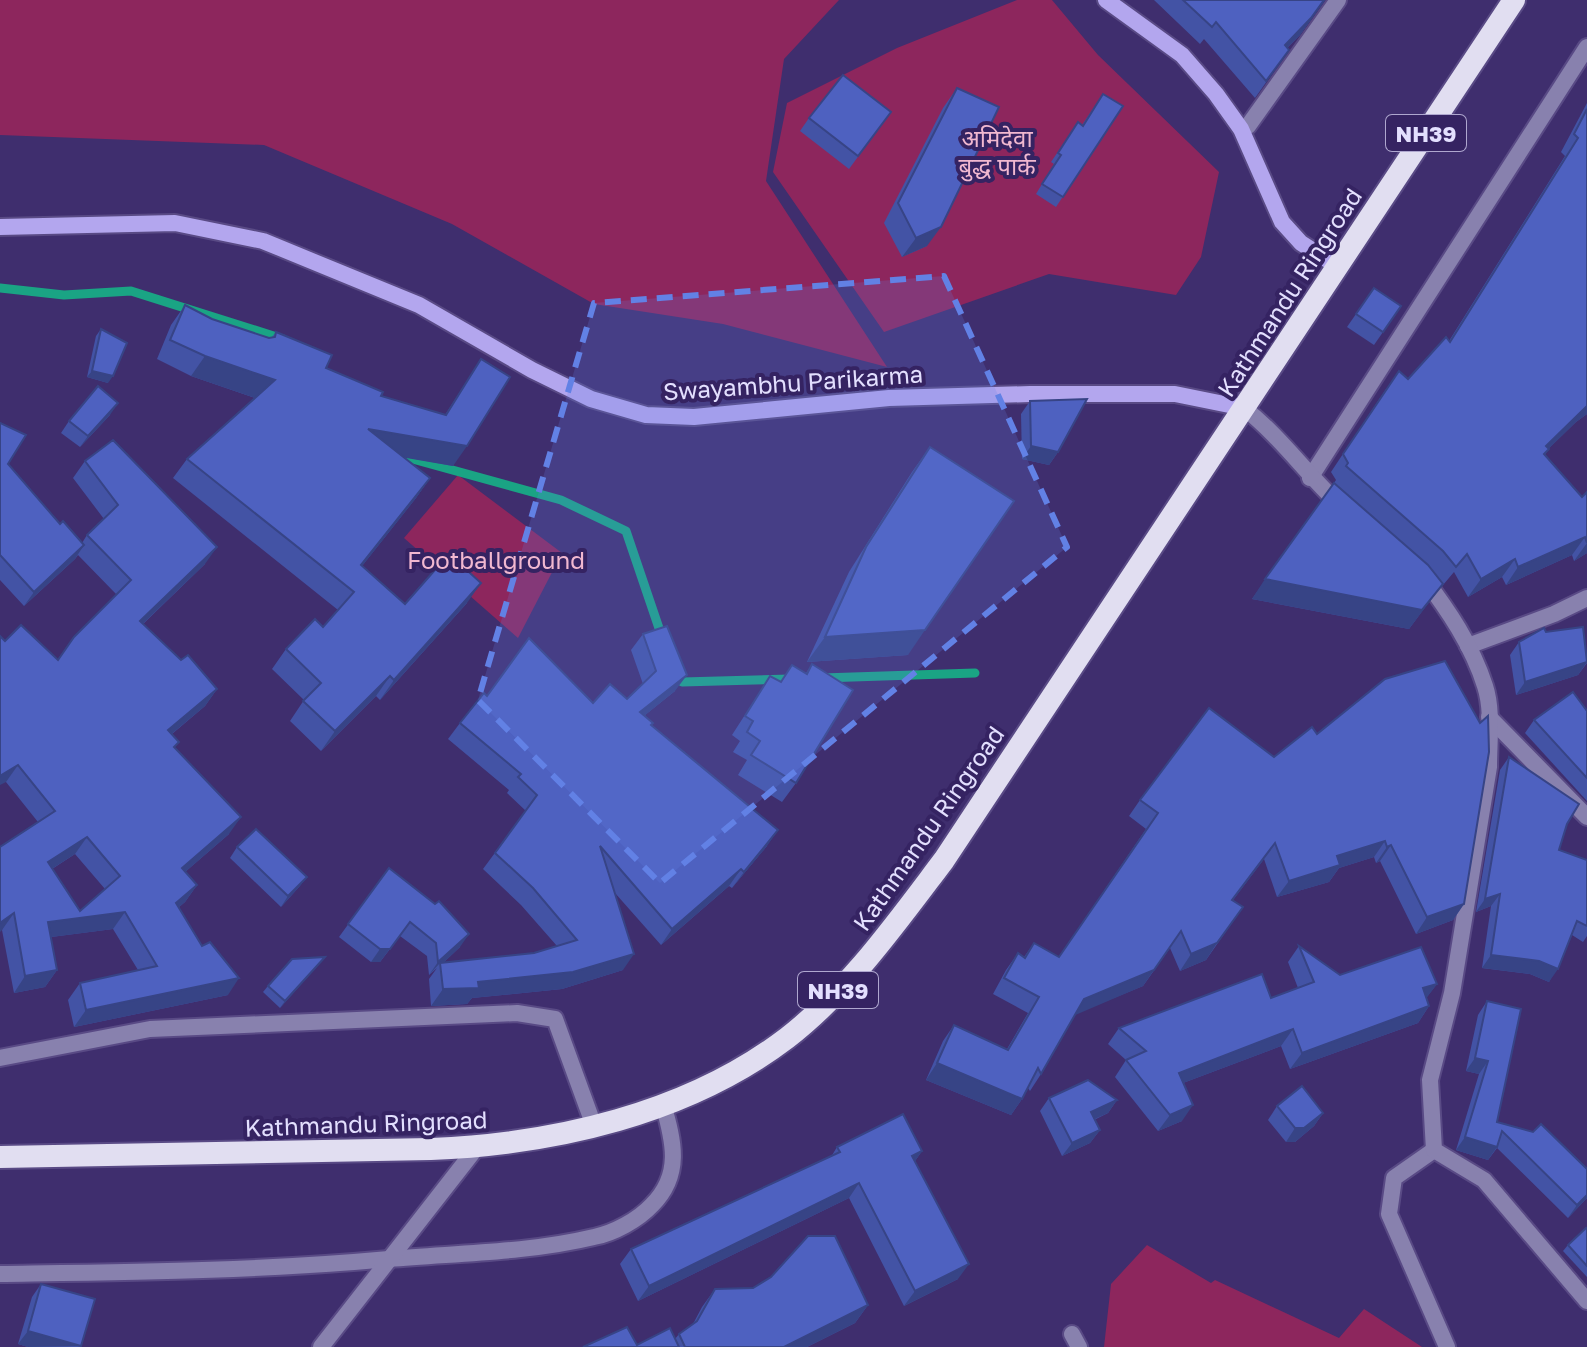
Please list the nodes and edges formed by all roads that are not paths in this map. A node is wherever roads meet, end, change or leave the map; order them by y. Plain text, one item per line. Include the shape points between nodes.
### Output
1 (1106, 0) edge
2 (1338, 0) edge
3 (1514, 0) edge
4 (1587, 47) edge
5 (1241, 129) junction
6 (0, 227) edge
7 (1337, 266) junction
8 (1244, 408) junction
9 (1310, 478) junction
10 (1355, 518) edge
11 (1412, 567) edge
12 (1587, 598) edge
13 (1468, 646) junction
14 (1489, 717) junction
15 (1587, 817) edge
16 (0, 1058) edge
17 (663, 1104) junction
18 (594, 1126) junction
19 (477, 1147) junction
20 (1434, 1150) junction
21 (0, 1157) edge
22 (388, 1259) junction
23 (0, 1274) edge
24 (1587, 1301) edge
25 (321, 1347) edge
26 (1447, 1347) edge

1 - 5 main road via 1182,55
2 - 5 street
3 - 7 highway, Kathmandu Ringroad / NH39
4 - 9 street
5 - 7 main road via 1282,222 1301,243
6 - 8 main road, Swayambhu Parikarma via 175,223 263,241 419,305 591,399 646,415 694,417 889,398 1059,394 1175,394
7 - 8 highway, Kathmandu Ringroad / NH39
8 - 9 street via 1272,430
8 - 17 highway, Kathmandu Ringroad / NH39 via 951,849 871,953 787,1038 729,1074
9 - 10 street
11 - 13 street via 1451,614
12 - 13 street
13 - 14 street via 1486,687
14 - 15 street
14 - 20 street via 1485,797 1452,993 1430,1080
16 - 18 street via 150,1029 288,1020 542,1015 555,1019
17 - 18 highway, Kathmandu Ringroad / NH39
17 - 22 street via 676,1146 670,1182 651,1207 621,1227 597,1237 510,1251
18 - 19 highway, Kathmandu Ringroad / NH39
19 - 21 highway, Kathmandu Ringroad / NH39
19 - 22 street
20 - 24 street via 1484,1180
20 - 26 street via 1394,1178 1389,1214
22 - 23 street via 267,1270
22 - 25 street

